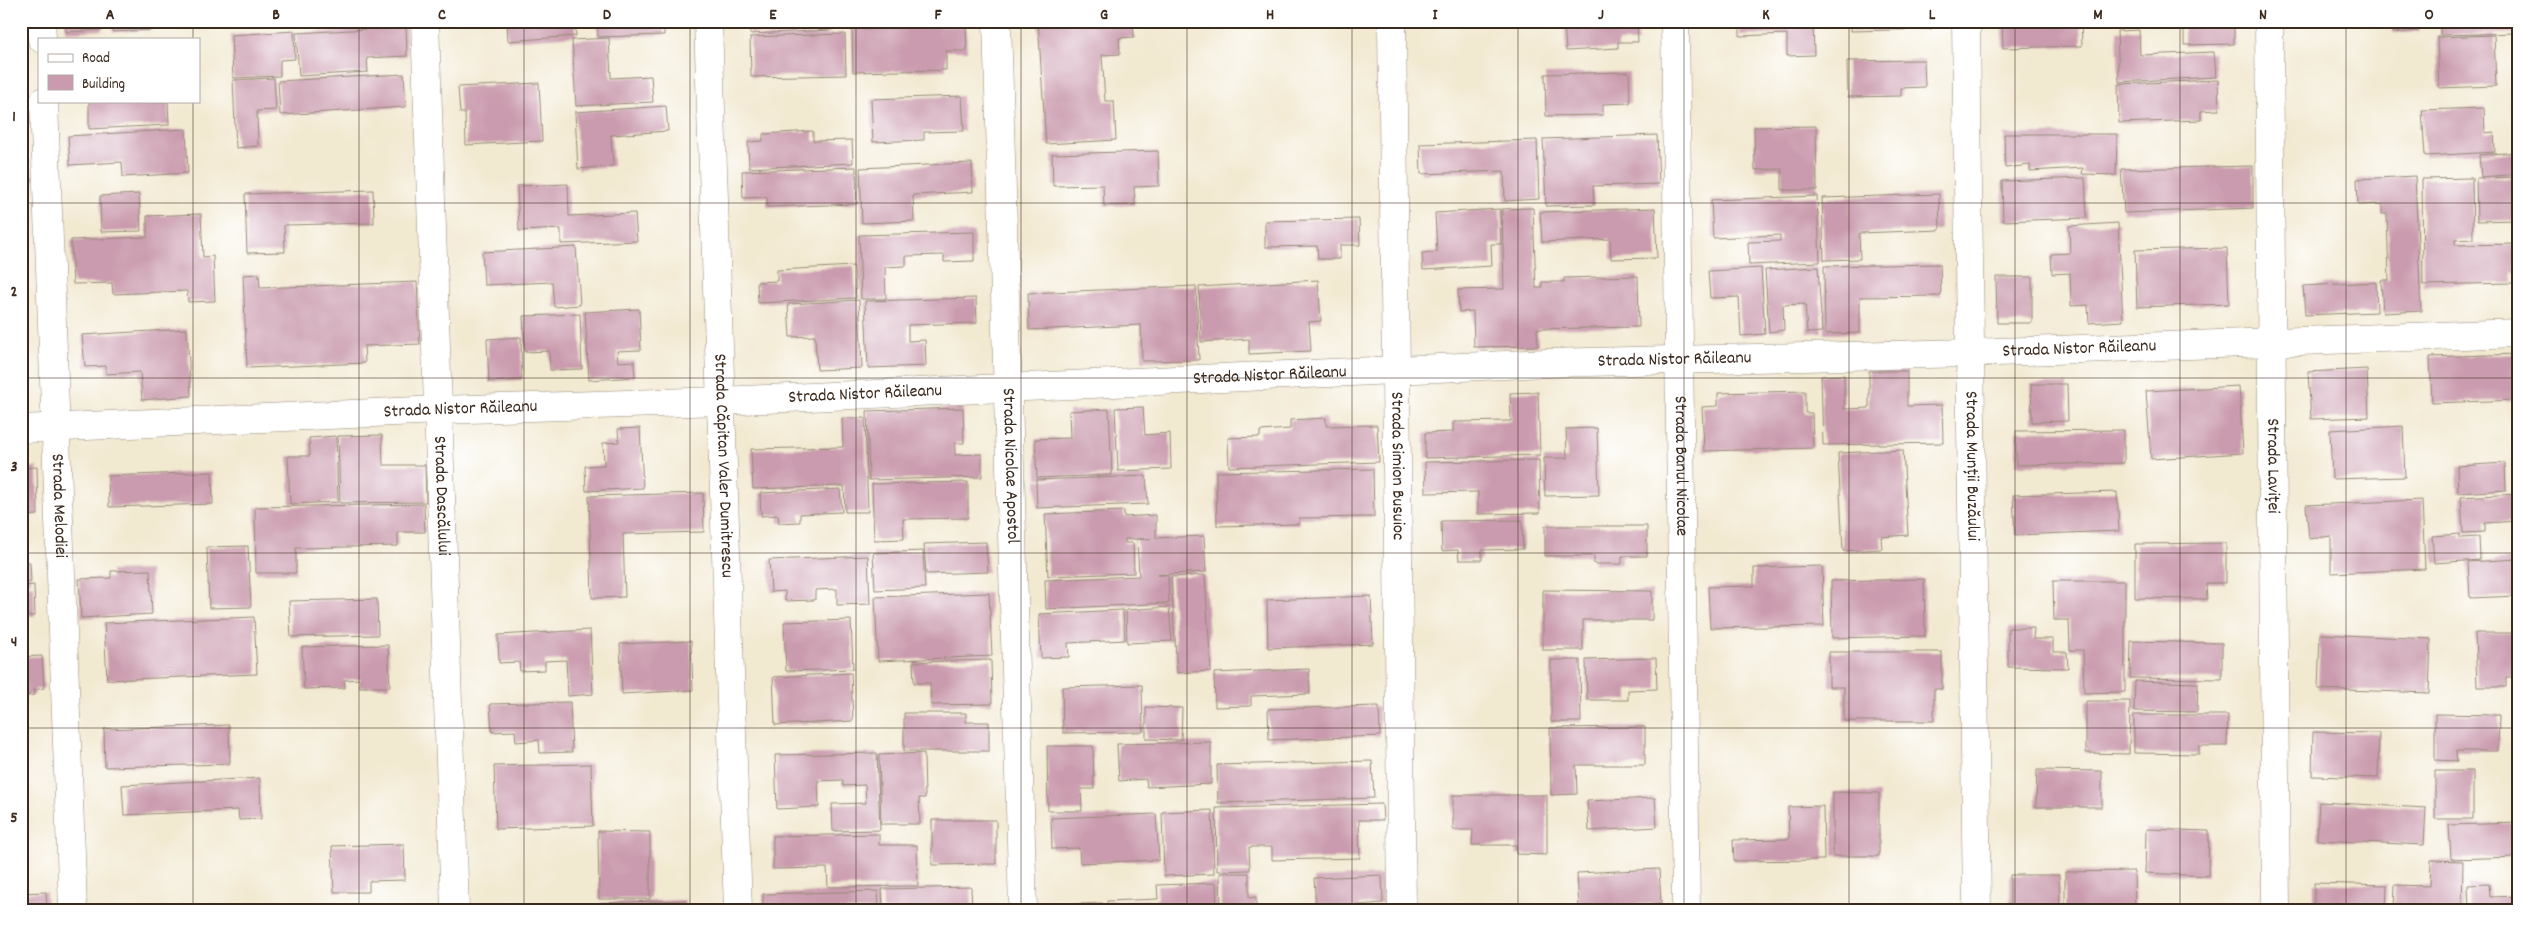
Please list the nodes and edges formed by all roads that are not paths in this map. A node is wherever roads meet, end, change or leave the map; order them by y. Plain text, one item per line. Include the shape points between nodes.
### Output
1 (41, 21) edge
2 (425, 21) edge
3 (708, 21) edge
4 (997, 21) edge
5 (1392, 21) edge
6 (1675, 21) edge
7 (1966, 21) edge
8 (2269, 21) edge
9 (42, 38) edge
10 (44, 102) edge
11 (2518, 333) edge
12 (2272, 341) junction
13 (1970, 353) junction
14 (1679, 358) junction
15 (1396, 370) junction
16 (1008, 388) junction
17 (721, 401) junction
18 (439, 410) junction
19 (56, 428) junction
20 (21, 429) edge
21 (73, 910) edge
22 (455, 910) edge
23 (738, 910) edge
24 (1023, 910) edge
25 (1402, 910) edge
26 (1686, 910) edge
27 (1977, 910) edge
28 (2276, 910) edge

1 - 9 street
2 - 18 street, Strada Dascălului
3 - 17 street, Strada Căpitan Valer Dumitrescu
4 - 16 street, Strada Nicolae Apostol
5 - 15 street, Strada Simion Busuioc
6 - 14 street, Strada Banul Nicolae
7 - 13 street, Strada Munții Buzăului
8 - 12 street, Strada Laviței
10 - 19 street, Strada Melodiei
11 - 12 street, Strada Nistor Răileanu
12 - 13 street, Strada Nistor Răileanu
12 - 28 street, Strada Laviței
13 - 14 street, Strada Nistor Răileanu
13 - 27 street, Strada Munții Buzăului
14 - 15 street, Strada Nistor Răileanu
14 - 26 street, Strada Banul Nicolae
15 - 16 street, Strada Nistor Răileanu
15 - 25 street, Strada Simion Busuioc
16 - 17 street, Strada Nistor Răileanu
16 - 24 street, Strada Nicolae Apostol
17 - 18 street, Strada Nistor Răileanu
17 - 23 street, Strada Căpitan Valer Dumitrescu
18 - 19 street, Strada Nistor Răileanu
18 - 22 street, Strada Dascălului
19 - 20 street, Strada Nistor Răileanu
19 - 21 street, Strada Melodiei

